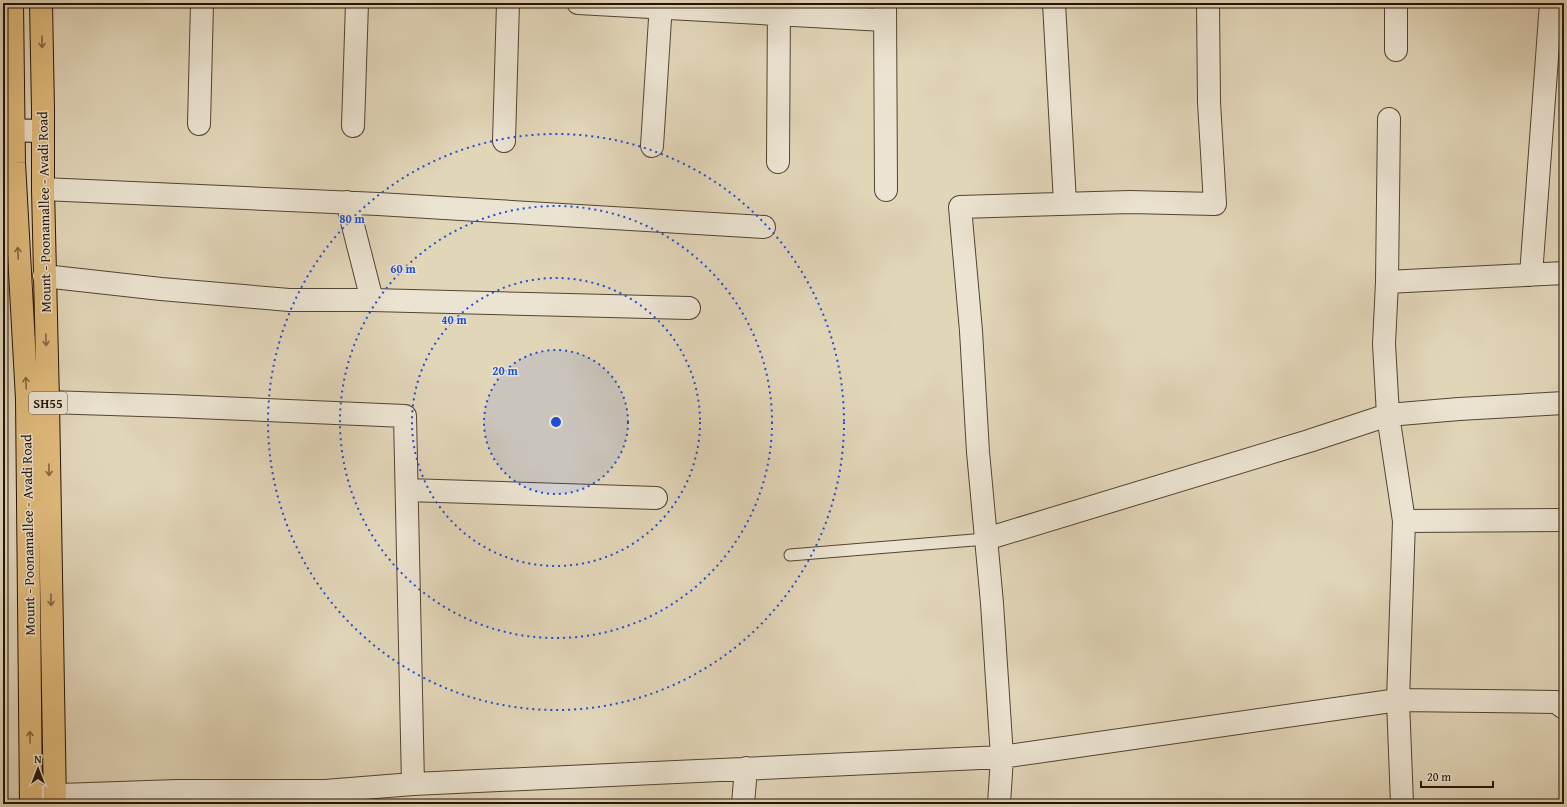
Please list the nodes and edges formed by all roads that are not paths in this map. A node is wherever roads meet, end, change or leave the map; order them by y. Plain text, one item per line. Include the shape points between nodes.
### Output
1 (12, 3) edge
2 (41, 3) edge
3 (202, 3) edge
4 (357, 3) edge
5 (508, 3) edge
6 (578, 3) edge
7 (1054, 3) edge
8 (1208, 3) edge
9 (1396, 3) edge
10 (1551, 3) edge
11 (660, 5) edge
12 (779, 8) edge
13 (884, 11) edge
14 (1396, 50) dead end
15 (1390, 119) dead end
16 (199, 124) dead end
17 (353, 126) dead end
18 (8, 130) edge
19 (42, 131) junction
20 (504, 141) dead end
21 (652, 146) dead end
22 (778, 162) dead end
23 (42, 189) junction
24 (886, 190) dead end
25 (347, 202) junction
26 (1065, 203) junction
27 (764, 227) dead end
28 (1564, 273) edge
29 (1531, 275) junction
30 (44, 276) junction
31 (1387, 282) junction
32 (372, 300) junction
33 (689, 308) dead end
34 (48, 402) junction
35 (1564, 403) edge
36 (1388, 415) junction
37 (407, 490) junction
38 (656, 498) dead end
39 (1564, 520) edge
40 (1404, 521) junction
41 (986, 539) junction
42 (790, 555) dead end
43 (1398, 700) junction
44 (1564, 708) edge
45 (1002, 757) junction
46 (746, 768) junction
47 (414, 784) junction
48 (31, 800) edge
49 (54, 800) edge
50 (743, 804) edge
51 (999, 804) edge
52 (1402, 804) edge

1 - 18 main road, Mount - Poonamallee - Avadi Road / SH55
2 -> 19 main road, Mount - Poonamallee - Avadi Road / SH55
3 - 16 street
4 - 17 street
5 - 20 street
6 - 11 street
7 - 26 street
8 - 26 street via 1209,102 1215,204
9 - 14 street
10 - 29 street
11 - 12 street
11 - 21 street
12 - 13 street
12 - 22 street
13 - 24 street
15 - 31 street
18 - 19 street
48 -> 18 main road, Mount - Poonamallee - Avadi Road / SH55 via 26,399
19 - 23 main road, Mount - Poonamallee - Avadi Road / SH55
23 - 25 street
23 - 30 main road, Mount - Poonamallee - Avadi Road / SH55
25 - 27 street
25 - 32 street
26 - 41 street via 960,207
28 - 29 street
29 - 31 street
30 - 32 street via 289,300
30 -> 34 main road, Mount - Poonamallee - Avadi Road / SH55
31 - 36 street via 1384,344
32 - 33 street
34 - 37 street via 405,416
34 -> 49 main road, Mount - Poonamallee - Avadi Road / SH55
35 - 36 street
36 - 40 street
36 - 41 street
37 - 38 street
37 - 47 street
39 - 40 street
40 - 43 street
41 - 42 lane
41 - 45 street
43 - 44 street via 1556,702
43 - 45 street
43 - 52 street
45 - 46 street
45 - 51 street
46 - 47 street
46 - 50 street
47 - 49 street via 325,791 178,791
48 - 49 street

